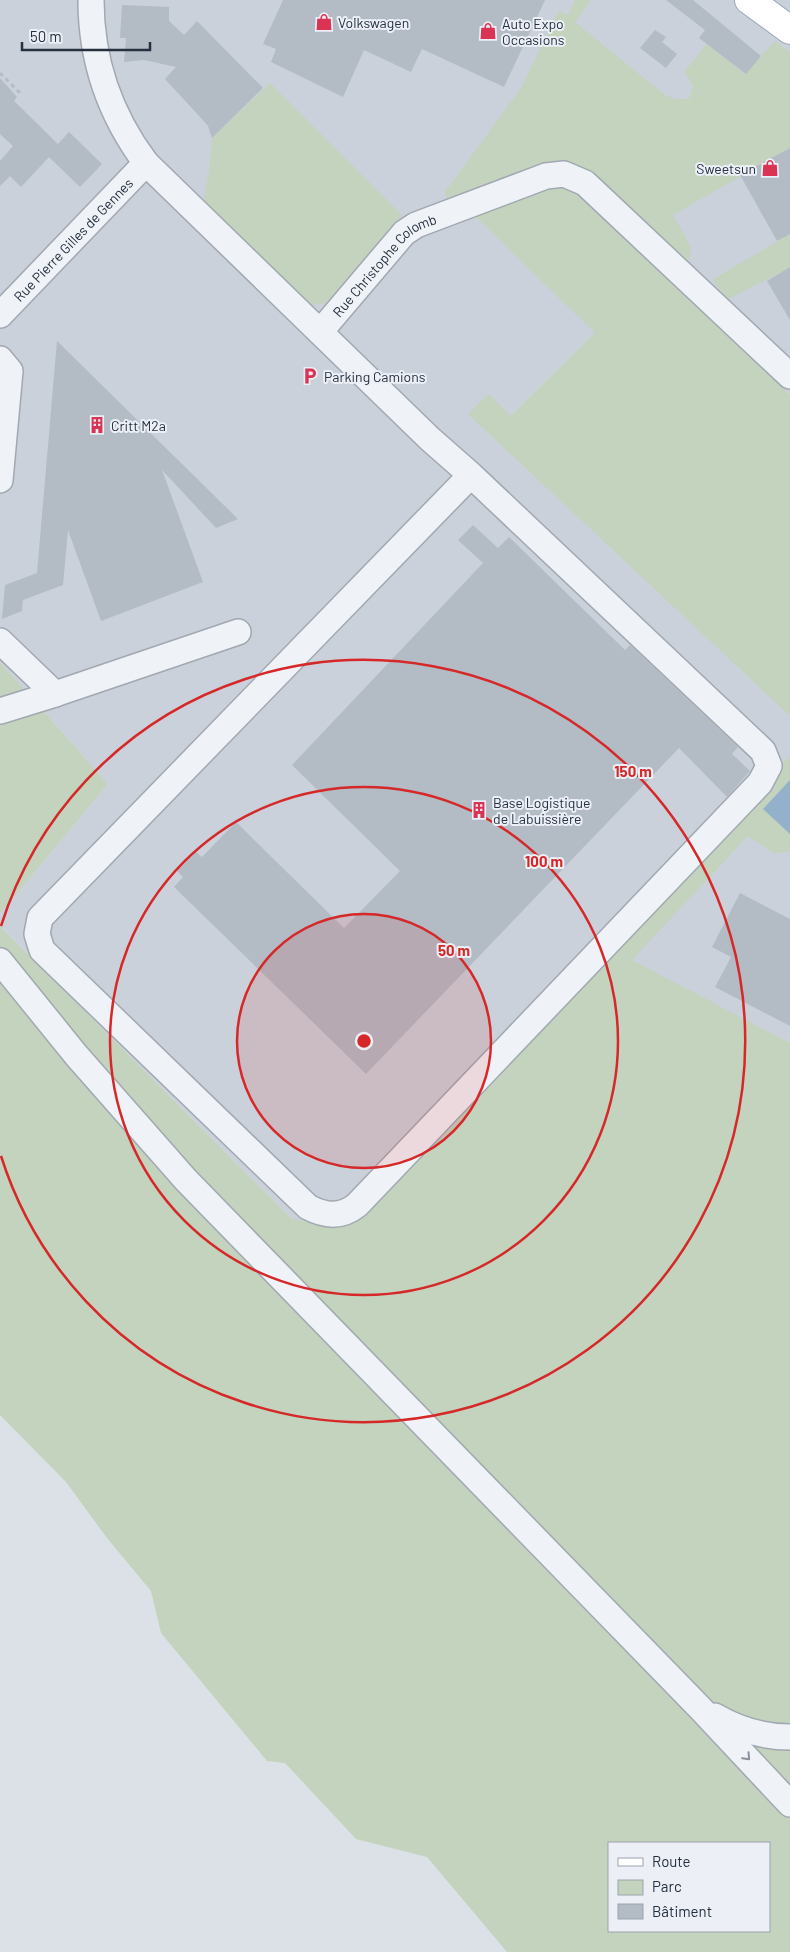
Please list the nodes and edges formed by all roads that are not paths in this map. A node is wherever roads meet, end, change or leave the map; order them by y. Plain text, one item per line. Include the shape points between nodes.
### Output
1 (91, 0) edge
2 (749, 0) edge
3 (774, 0) edge
4 (790, 12) edge
5 (790, 30) edge
6 (146, 163) junction
7 (0, 315) edge
8 (320, 332) junction
9 (0, 359) edge
10 (790, 376) edge
11 (471, 475) junction
12 (0, 480) edge
13 (238, 632) dead end
14 (0, 641) edge
15 (55, 694) junction
16 (0, 711) edge
17 (0, 961) edge
18 (702, 1709) junction
19 (790, 1737) edge
20 (790, 1804) edge

1 - 6 street via 94,50 101,78 120,124
2 - 5 main road
3 - 4 main road
6 - 7 street, Rue Pierre Gilles de Gennes
6 - 8 street
8 - 10 street, Rue Christophe Colomb via 404,233 416,225 517,185 564,174 585,183
8 - 11 street
9 - 12 street via 10,371
11 - 11 street via 40,918 37,934 42,950 308,1207 327,1215 339,1214 357,1205 760,783 769,766 764,751
13 - 15 street
14 - 15 street
15 - 16 street
17 - 18 street via 76,1055 186,1180
18 - 19 street via 737,1729 772,1737
18 -> 20 street

